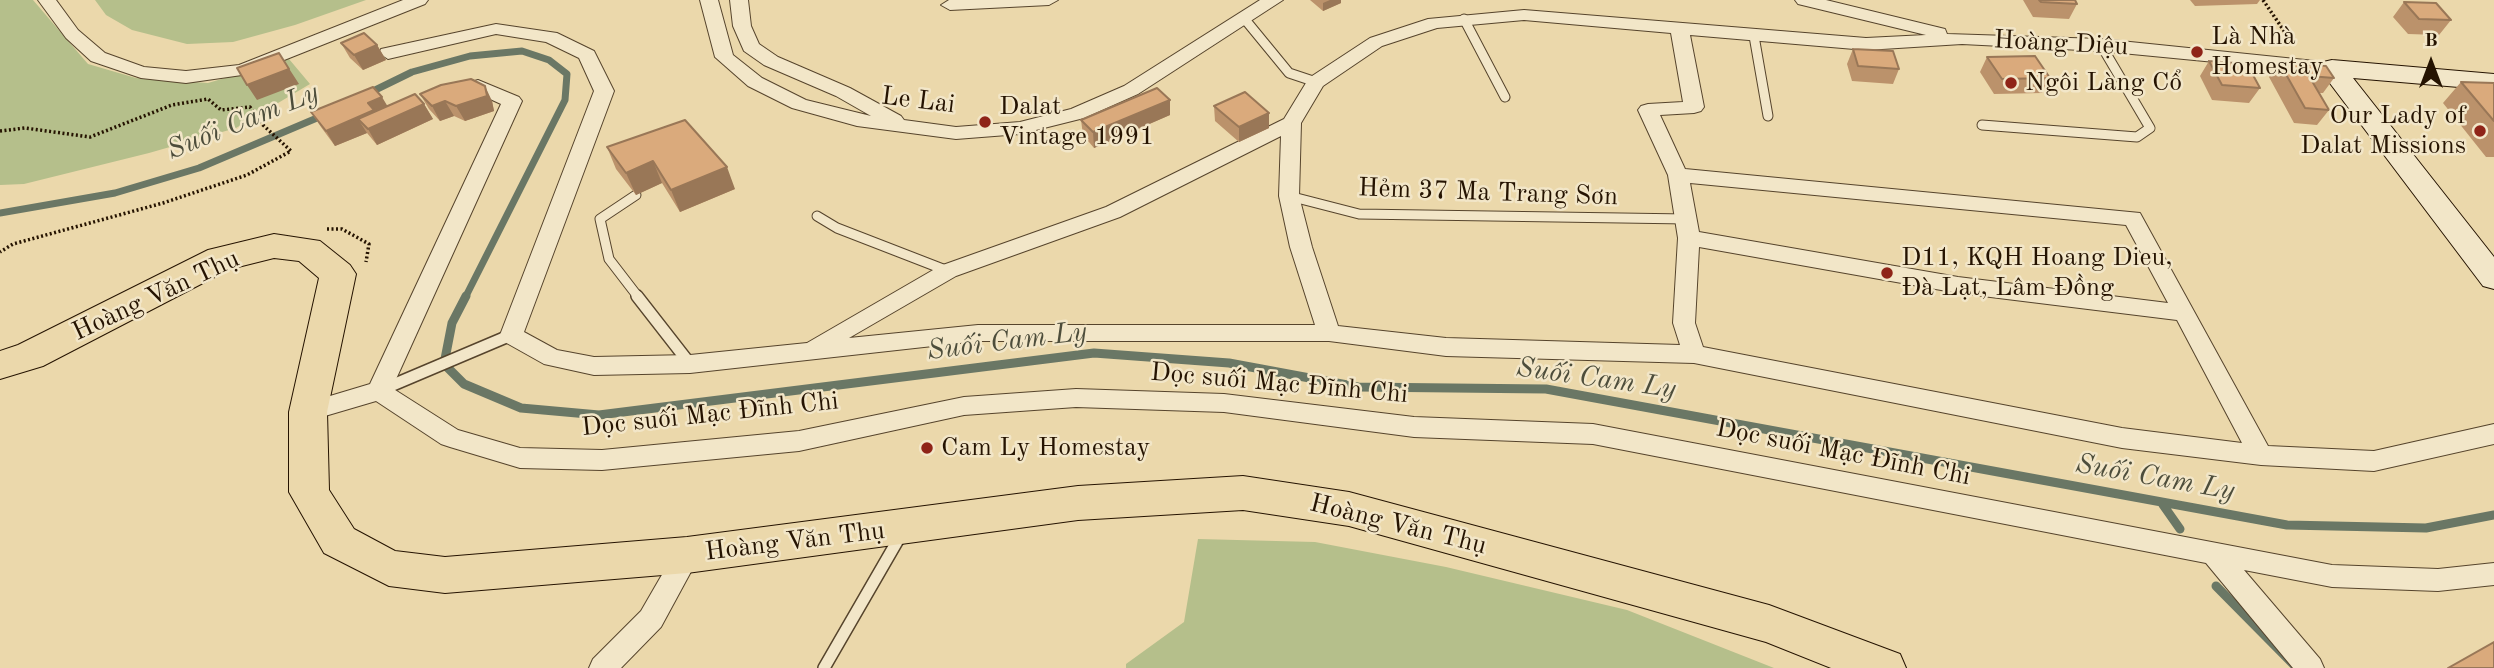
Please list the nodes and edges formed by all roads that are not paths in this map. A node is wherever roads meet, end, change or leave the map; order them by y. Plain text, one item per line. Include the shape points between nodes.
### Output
1 (47, 0) edge
2 (419, 0) edge
3 (709, 0) edge
4 (739, 0) edge
5 (1049, 0) edge
6 (1274, 0) edge
7 (1804, 0) edge
8 (950, 2) edge
9 (1243, 17) junction
10 (1464, 19) junction
11 (1680, 30) junction
12 (1754, 36) junction
13 (1962, 39) junction
14 (2101, 45) junction
15 (388, 52) dead end
16 (2332, 68) junction
17 (1316, 82) junction
18 (2494, 82) edge
19 (1505, 97) dead end
20 (438, 98) edge
21 (1768, 116) dead end
22 (1292, 123) junction
23 (1982, 125) dead end
24 (909, 128) junction
25 (1678, 175) junction
26 (636, 195) dead end
27 (1289, 196) junction
28 (817, 216) dead end
29 (1688, 228) junction
30 (948, 271) junction
31 (2494, 278) edge
32 (2184, 313) junction
33 (1329, 333) junction
34 (511, 335) junction
35 (809, 351) junction
36 (1694, 354) junction
37 (690, 364) junction
38 (0, 365) edge
39 (379, 391) junction
40 (308, 412) junction
41 (2494, 434) edge
42 (2261, 455) junction
43 (905, 528) junction
44 (687, 555) junction
45 (2215, 555) junction
46 (2494, 574) edge
47 (603, 668) edge
48 (824, 668) edge
49 (1884, 668) edge
50 (2310, 668) edge

1 - 2 street via 72,34 99,57 141,72 186,77 242,70
3 - 24 street, Le Lai via 724,57 755,82 799,104
4 - 24 street via 742,26 751,47
5 - 8 street
6 - 9 street, Le Lai
7 - 13 street
9 - 17 lane via 1289,73
9 - 24 street, Le Lai via 1131,90 1077,114 1020,128 956,133
10 - 11 street via 1524,15
10 - 17 street via 1434,23 1376,42
10 - 19 lane
11 - 12 street
11 - 25 street via 1694,107 1648,110
12 - 13 street via 1866,44
12 - 21 lane
13 - 14 street, Hoàng Diệu
14 - 16 street, Hoàng Diệu
14 - 23 lane via 2150,128 2137,137
15 - 34 street via 496,29 551,37 587,55 604,91
16 - 18 street, Hoàng Diệu
16 - 31 street
17 - 22 street
20 - 39 street via 478,86 512,101
22 - 27 street
22 - 30 street via 1112,212
25 - 29 street
25 - 32 street via 2133,218
26 - 37 lane via 600,219 609,259
27 - 29 lane, Hẻm 37 Ma Trang Sơn via 1359,214
27 - 33 street
28 - 30 lane
29 - 32 street via 1958,285
29 - 36 street via 1684,323
30 - 35 street
32 - 42 street
33 - 35 street via 978,333
33 - 36 street via 1446,346
34 - 37 street via 552,358 594,366
34 - 39 lane
35 - 37 street
36 - 42 street via 2122,438
38 - 40 main road, Hoàng Văn Thụ via 30,356 220,259 274,246 307,250 338,274
39 - 40 street
39 - 45 street, Dọc suối Mạc Đĩnh Chi via 450,437 520,458 603,460 799,441 964,406 1076,398 1224,403 1415,427 1593,434
40 - 44 main road, Hoàng Văn Thụ via 309,492 339,541 389,568 445,575
41 - 42 street via 2374,461
43 - 44 main road, Hoàng Văn Thụ
43 - 48 lane
43 - 49 main road, Hoàng Văn Thụ via 1078,503 1243,493 1362,512 1769,624
44 - 47 street via 651,619
45 - 46 street, Dọc suối Mạc Đĩnh Chi via 2332,576 2438,580
45 - 50 street

